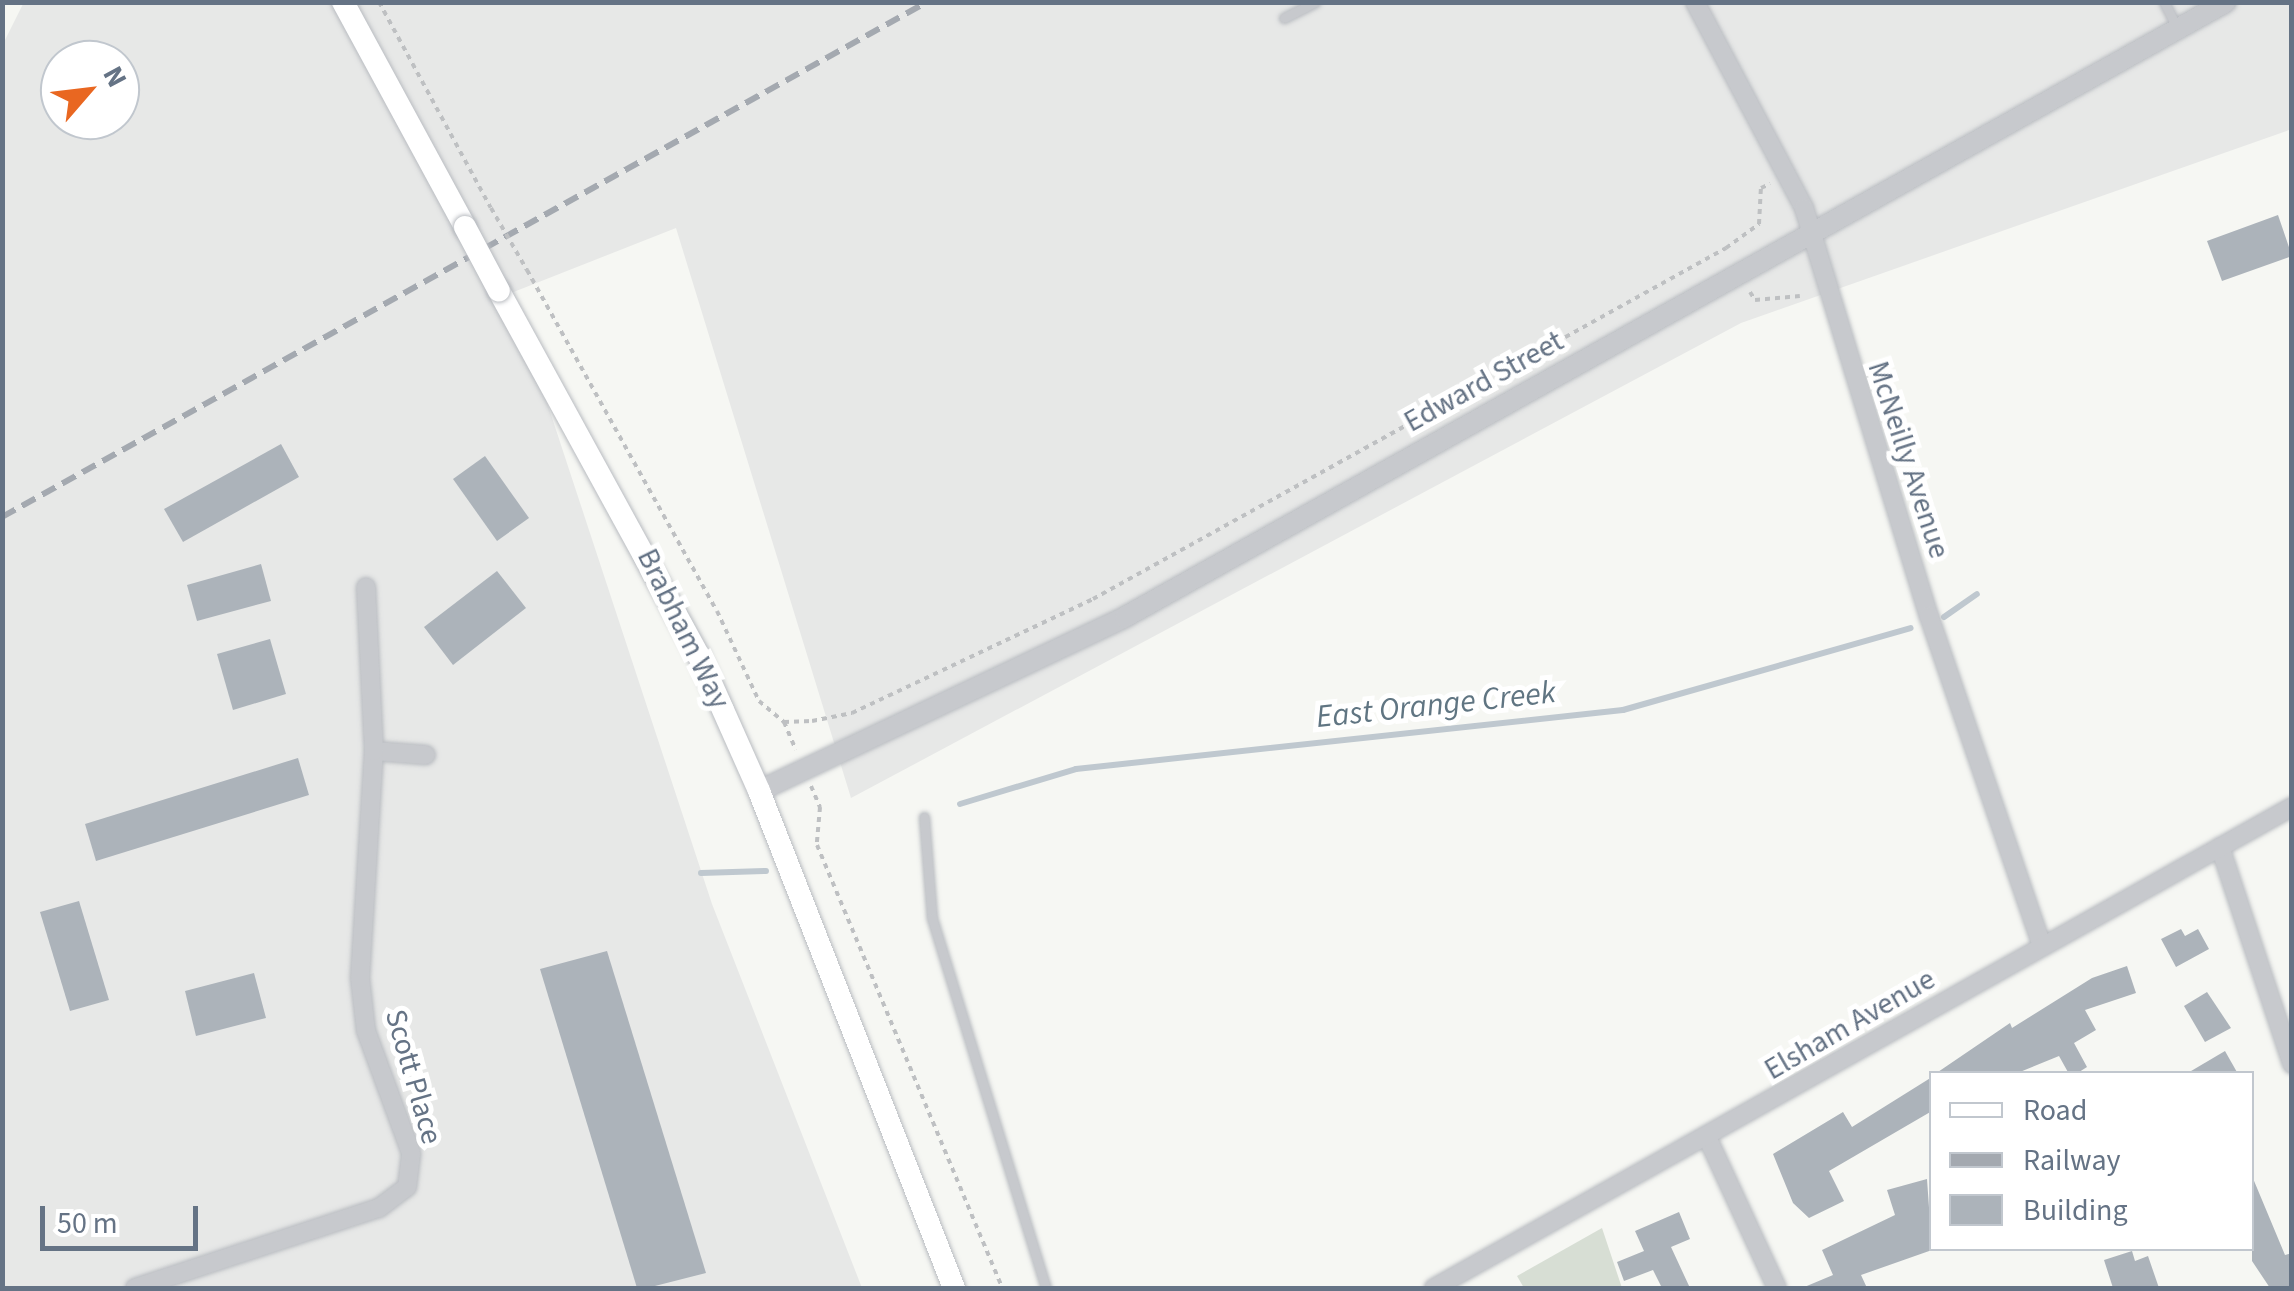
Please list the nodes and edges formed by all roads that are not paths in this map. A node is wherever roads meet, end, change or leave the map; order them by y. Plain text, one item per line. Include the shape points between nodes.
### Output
1 (343, 2) edge
2 (1315, 2) edge
3 (1695, 2) edge
4 (2164, 2) edge
5 (2226, 2) edge
6 (1284, 18) dead end
7 (2178, 29) junction
8 (1810, 234) junction
9 (366, 587) dead end
10 (374, 752) junction
11 (426, 755) dead end
12 (759, 791) junction
13 (2292, 808) edge
14 (924, 816) dead end
15 (2220, 847) junction
16 (2042, 946) junction
17 (2292, 1064) edge
18 (1708, 1139) junction
19 (135, 1288) edge
20 (954, 1288) edge
21 (1046, 1288) edge
22 (1434, 1288) edge
23 (1777, 1288) edge

1 - 12 main road, Brabham Way, bridge via 614,490
2 - 6 lane
3 - 8 street, McNeilly Avenue via 1787,176
4 - 7 lane
5 - 7 street, Edward Street
7 - 8 street, Edward Street
8 - 12 street, Edward Street via 1125,617
8 - 16 street, McNeilly Avenue via 1928,616
9 - 10 street, Scott Place
10 - 11 street
10 - 19 street, Scott Place via 360,978 366,1031 411,1153 407,1187 379,1208
12 - 20 main road, Brabham Way
13 - 15 street, Elsham Avenue
14 - 21 lane via 932,918
15 - 16 street, Elsham Avenue
15 - 17 street
16 - 18 street, Elsham Avenue
18 - 22 street, Elsham Avenue
18 - 23 street

